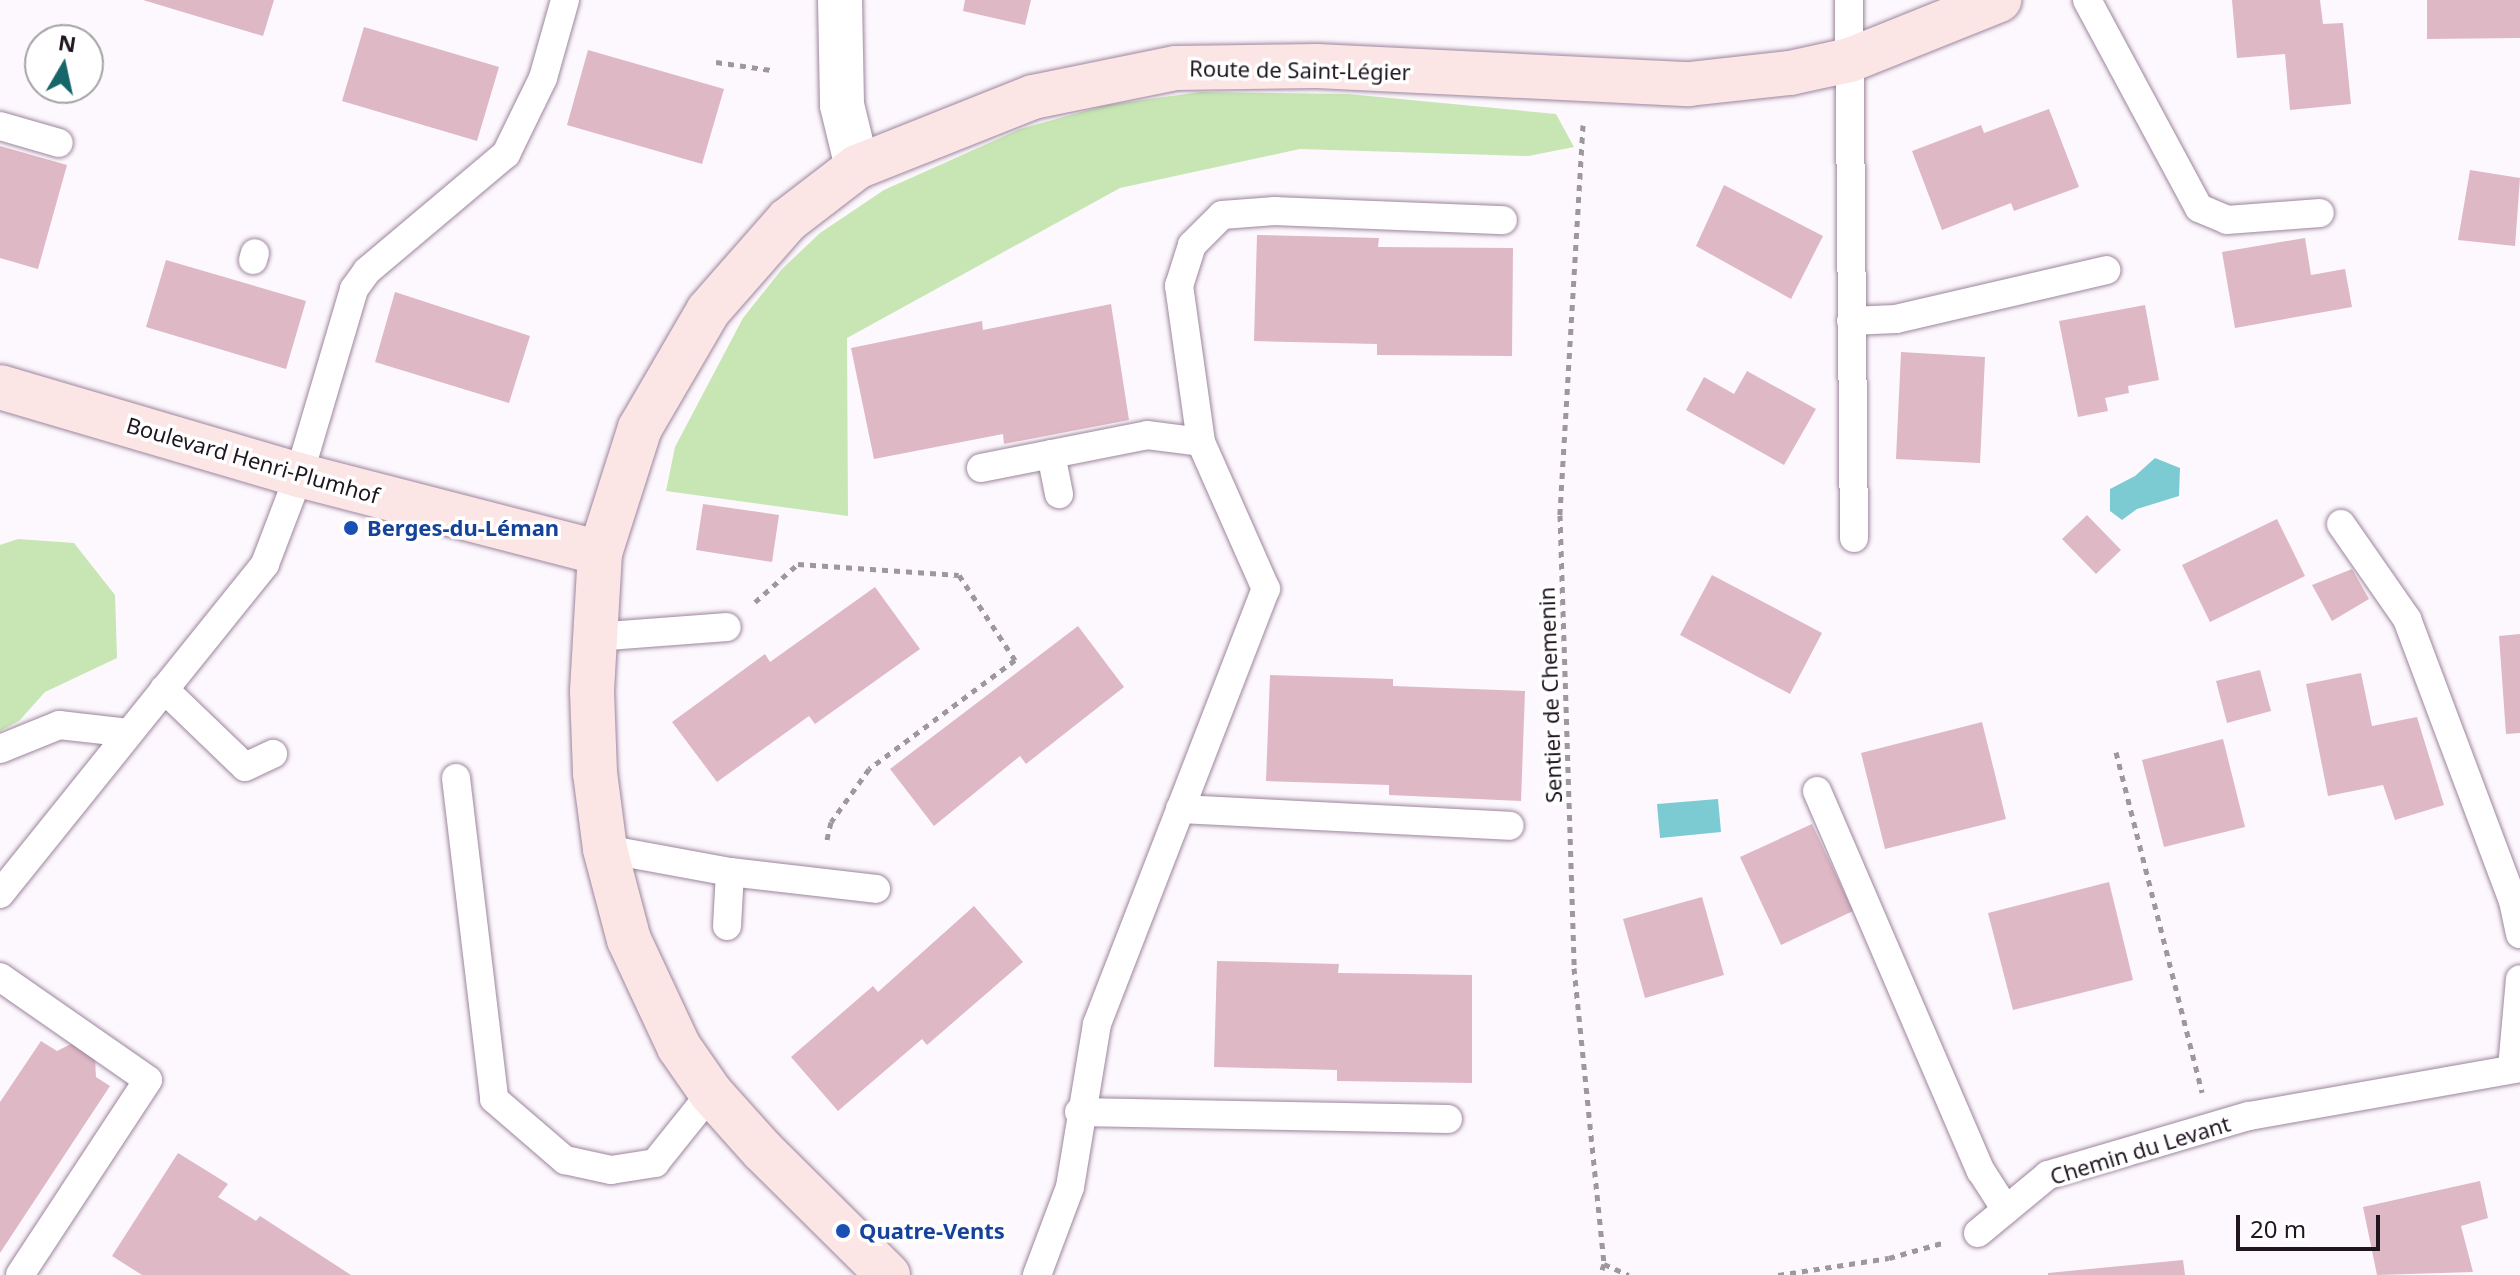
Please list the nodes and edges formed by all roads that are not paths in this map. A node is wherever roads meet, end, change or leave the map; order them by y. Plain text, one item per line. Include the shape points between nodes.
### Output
1 (565, 0) edge
2 (840, 0) edge
3 (1849, 0) edge
4 (1999, 0) edge
5 (2087, 0) edge
6 (1850, 60) junction
7 (0, 126) edge
8 (59, 143) dead end
9 (857, 167) junction
10 (2320, 213) dead end
11 (1503, 220) dead end
12 (2106, 270) dead end
13 (1851, 321) junction
14 (0, 387) edge
15 (1201, 442) junction
16 (1051, 454) junction
17 (981, 468) dead end
18 (299, 475) junction
19 (1059, 494) dead end
20 (2341, 524) dead end
21 (1854, 538) dead end
22 (600, 553) junction
23 (727, 627) road end
24 (595, 637) junction
25 (164, 689) junction
26 (129, 733) junction
27 (0, 749) edge
28 (273, 754) dead end
29 (456, 778) dead end
30 (1817, 791) dead end
31 (1180, 809) junction
32 (1510, 826) dead end
33 (605, 849) junction
34 (730, 872) junction
35 (876, 889) dead end
36 (0, 894) edge
37 (727, 926) dead end
38 (2520, 934) edge
39 (0, 977) edge
40 (2520, 979) edge
41 (2516, 1068) edge
42 (711, 1093) junction
43 (1079, 1112) junction
44 (1448, 1119) dead end
45 (2006, 1210) junction
46 (1978, 1233) road end
47 (20, 1275) edge
48 (888, 1275) edge
49 (1037, 1275) edge

1 - 18 lane via 543,78 506,154 367,271 354,289
2 - 9 street via 842,105
3 - 6 lane
4 - 6 main road, Route de Saint-Légier
5 - 10 lane via 2199,208 2227,220
6 - 9 main road, Route de Saint-Légier via 1790,73 1689,84 1317,66 1176,68 1033,97
6 - 13 lane
7 - 8 lane
9 - 22 main road, Route de Saint-Légier via 788,220 708,311 640,428
11 - 15 lane via 1462,212 1314,206 1222,215 1192,245 1179,286
12 - 13 lane via 1896,319
13 - 21 lane
14 - 18 main road, Boulevard Henri-Plumhof
15 - 16 lane via 1147,435
15 - 31 lane via 1266,589
16 - 17 lane
16 - 19 lane
18 - 22 main road, Boulevard Henri-Plumhof
18 - 25 lane via 265,564
20 - 38 lane via 2407,619 2513,901
22 - 24 main road, Route de Saint-Légier
23 - 24 lane
24 - 33 main road, Route de Saint-Légier via 595,773
25 - 26 lane
25 - 28 lane via 245,767
26 - 27 lane via 59,725
26 - 36 lane
29 - 42 lane via 494,1099 565,1160 611,1170 655,1163
30 - 45 lane via 1981,1171
31 - 32 lane via 1344,826
31 - 43 lane via 1097,1024
33 - 34 lane
33 - 42 main road, Route de Saint-Légier via 629,940 653,998
34 - 35 lane
34 - 37 lane
39 - 47 lane via 148,1080
40 - 41 lane
41 - 45 lane, Chemin du Levant via 2212,1127 2048,1175
42 - 48 main road, Route de Saint-Légier
43 - 44 lane via 1273,1127
43 - 49 lane via 1070,1187
45 - 46 lane, Chemin du Levant

